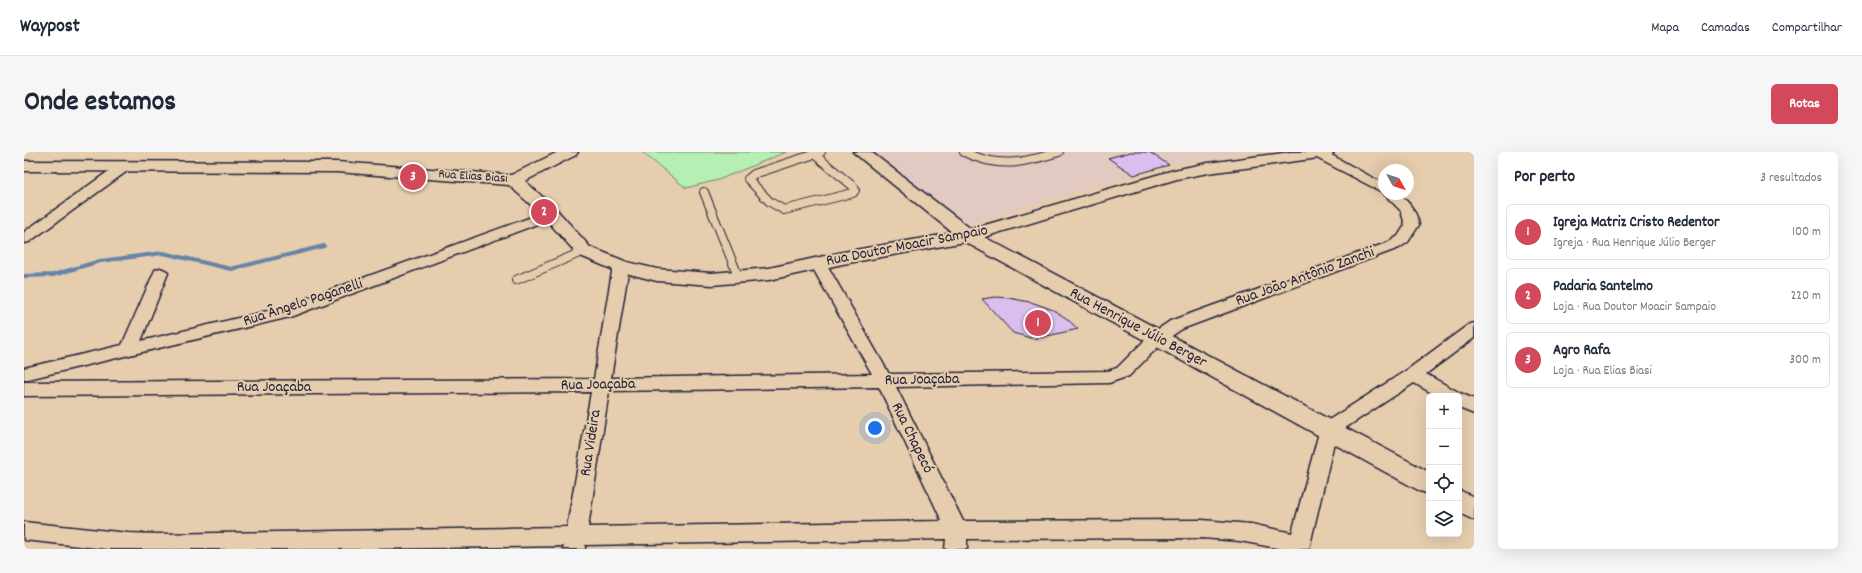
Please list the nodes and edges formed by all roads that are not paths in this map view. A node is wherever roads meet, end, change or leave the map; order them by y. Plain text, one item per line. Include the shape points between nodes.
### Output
1 (317, 152) edge
2 (570, 152) edge
3 (861, 152) edge
4 (964, 152) edge
5 (1059, 152) edge
6 (818, 153) edge
7 (1322, 153) edge
8 (24, 166) edge
9 (125, 166) junction
10 (337, 167) junction
11 (514, 180) junction
12 (1378, 186) edge
13 (704, 192) dead end
14 (1397, 200) edge
15 (551, 214) junction
16 (968, 236) junction
17 (24, 238) edge
18 (584, 251) junction
19 (818, 263) junction
20 (622, 266) junction
21 (160, 273) dead end
22 (738, 278) junction
23 (516, 280) dead end
24 (1474, 329) edge
25 (1157, 338) junction
26 (129, 349) junction
27 (24, 374) edge
28 (1413, 375) junction
29 (884, 380) junction
30 (601, 385) junction
31 (24, 389) edge
32 (1446, 393) edge
33 (1462, 401) edge
34 (1474, 407) edge
35 (1328, 430) junction
36 (1426, 482) edge
37 (1462, 503) edge
38 (1474, 509) edge
39 (24, 531) edge
40 (957, 539) edge
41 (575, 542) edge
42 (1299, 546) edge

1 - 10 street
2 - 11 street
3 - 16 street, Rua Henrique Júlio Berger
4 - 5 lane via 981,160 999,164 1015,164
6 - 6 lane via 754,174 748,178 780,210 853,193 854,187
7 - 12 street via 1332,162
7 - 16 street, Rua Doutor Moacir Sampaio via 1174,175
8 - 9 street, Rua Elias Biasi
9 - 10 street, Rua Elias Biasi
9 - 17 street
10 - 11 street, Rua Elias Biasi
11 - 15 street, Rua Doutor Moacir Sampaio
13 - 22 lane
14 - 25 street, Rua João Antônio Zanchi via 1412,218 1412,225 1394,245 1183,322 1166,330
15 - 18 street, Rua Doutor Moacir Sampaio
15 - 26 street, Rua Ângelo Paganelli via 284,313
16 - 19 street, Rua Doutor Moacir Sampaio
16 - 25 street, Rua Henrique Júlio Berger
18 - 20 street, Rua Doutor Moacir Sampaio
18 - 23 lane
19 - 22 street, Rua Doutor Moacir Sampaio
19 - 29 street, Rua Chapecó
20 - 22 street, Rua Doutor Moacir Sampaio via 657,275 684,278
20 - 30 street, Rua Videira
21 - 26 street
24 - 28 street
25 - 29 street, Rua Joaçaba via 1123,372 1109,377
25 - 35 street, Rua Henrique Júlio Berger
26 - 27 street, Rua Ângelo Paganelli
28 - 32 street
28 - 35 street
29 - 30 street, Rua Joaçaba
29 - 40 street, Rua Chapecó
30 - 31 street, Rua Joaçaba
30 - 41 street, Rua Videira
33 - 34 street
35 - 36 street, Rua Henrique Júlio Berger
35 - 42 street
37 - 38 street
39 - 41 street via 158,543
40 - 41 street
40 - 42 street via 1235,530 1261,534

